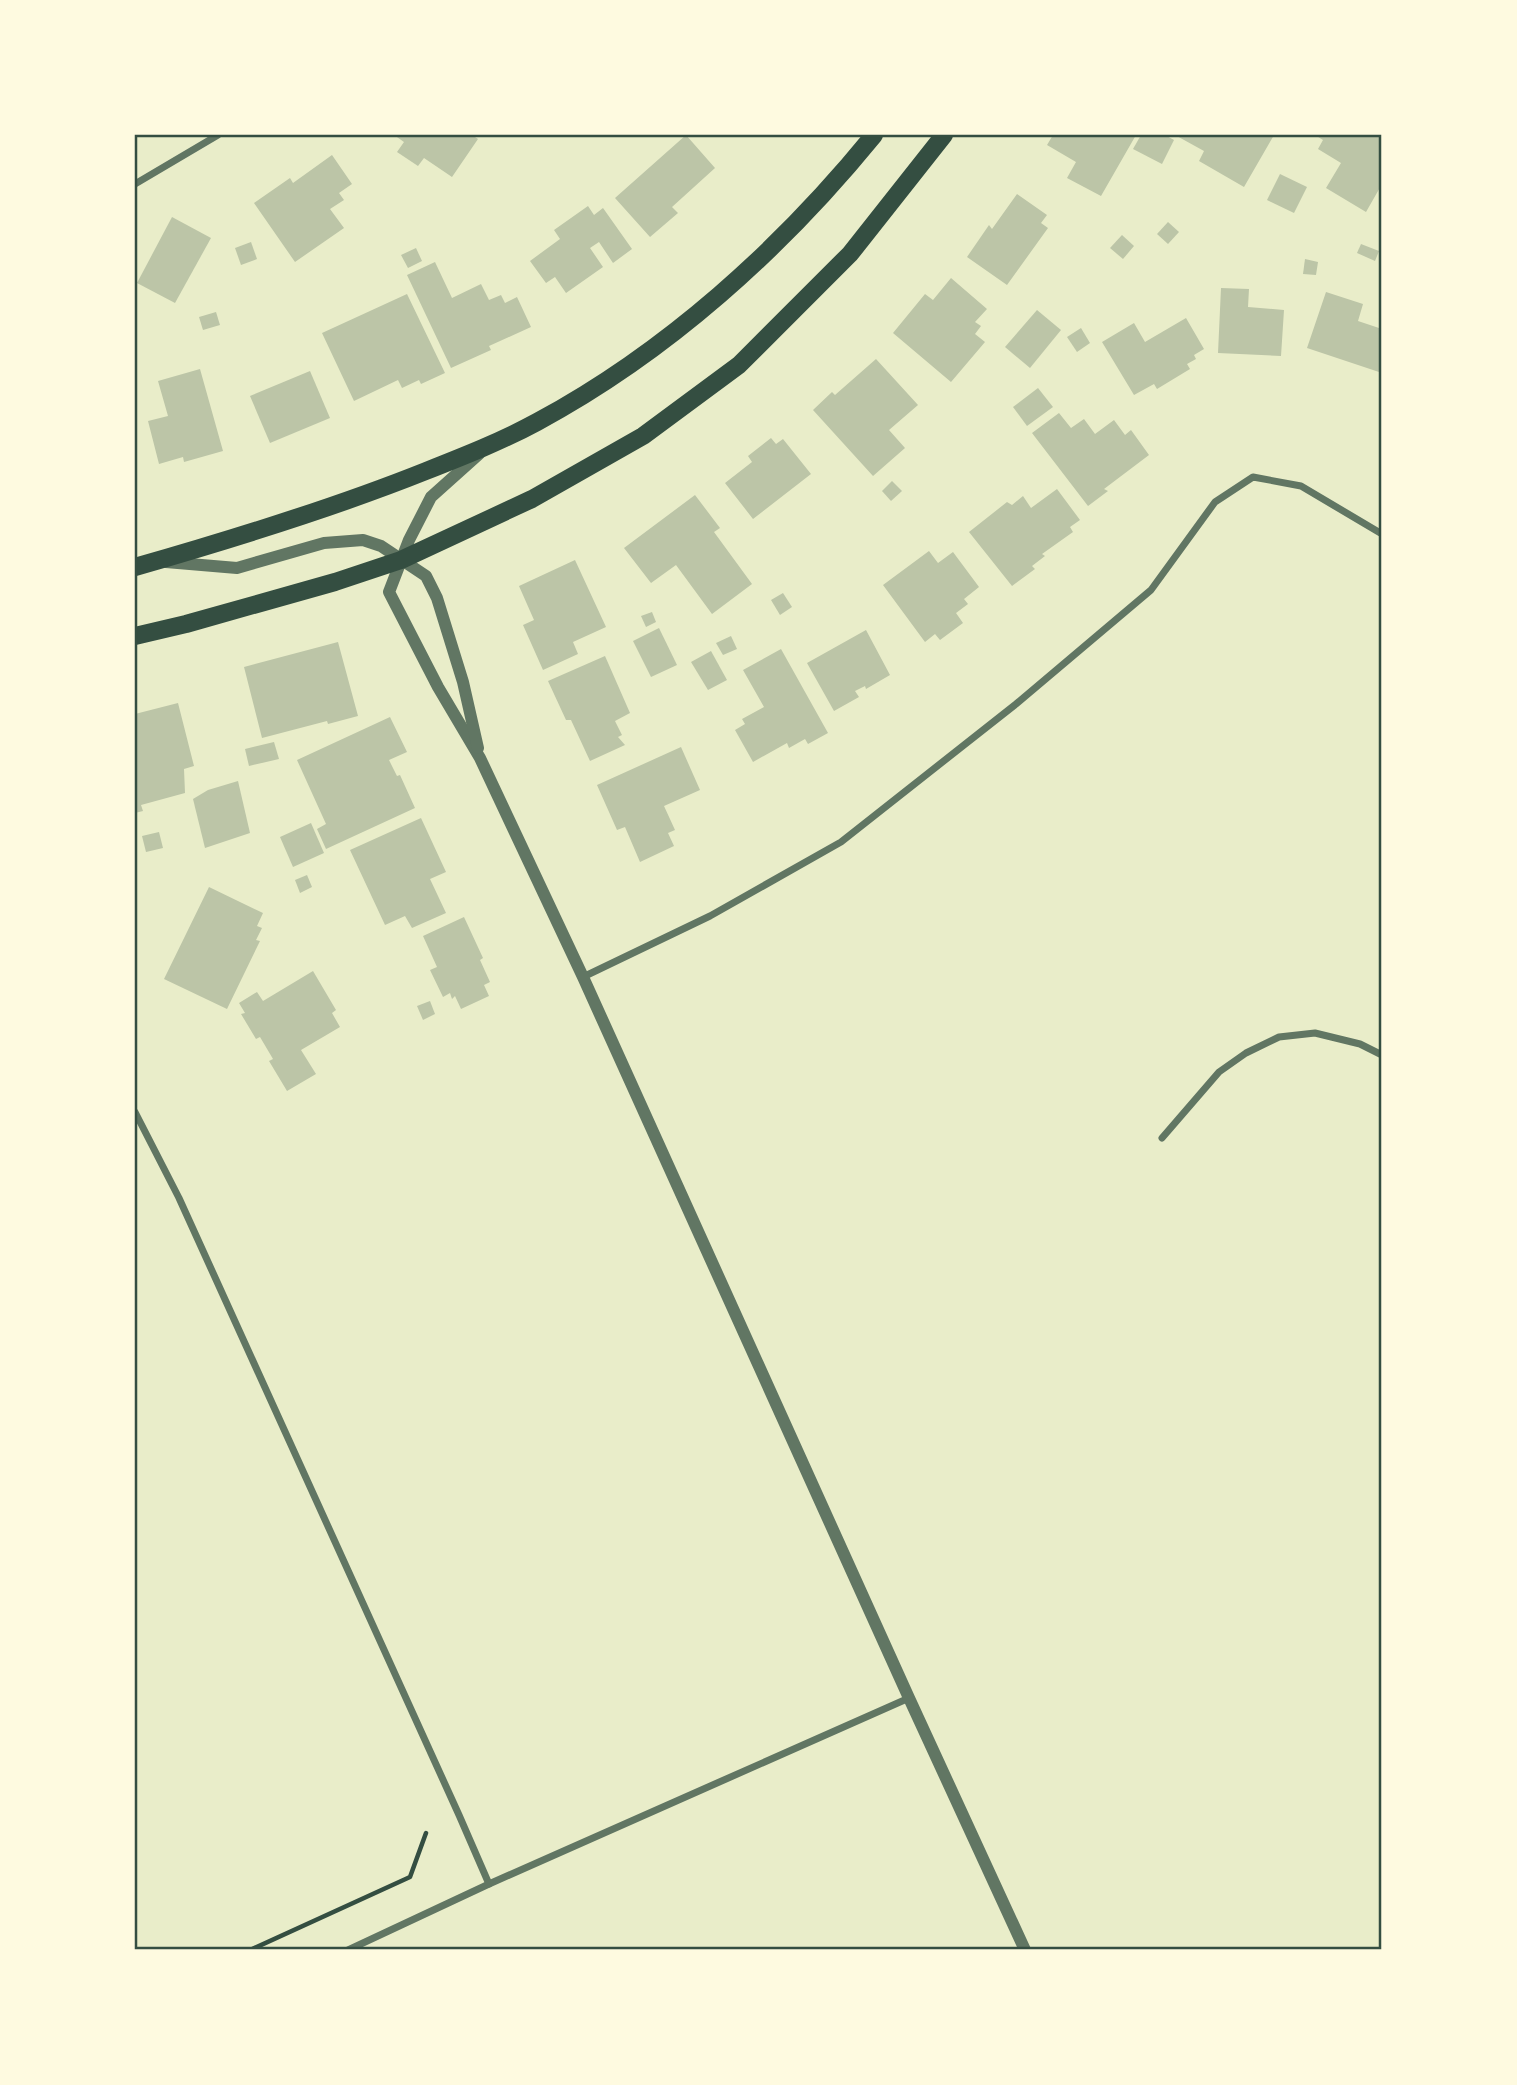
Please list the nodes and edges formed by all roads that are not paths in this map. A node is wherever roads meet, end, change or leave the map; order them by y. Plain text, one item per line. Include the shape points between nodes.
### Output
1 (218, 135) edge
2 (874, 135) edge
3 (944, 135) edge
4 (135, 184) edge
5 (487, 447) junction
6 (1382, 534) edge
7 (401, 560) junction
8 (156, 561) junction
9 (135, 567) edge
10 (135, 636) edge
11 (480, 758) junction
12 (583, 977) junction
13 (1382, 1055) edge
14 (135, 1112) edge
15 (1162, 1138) dead end
16 (909, 1698) junction
17 (489, 1884) junction
18 (348, 1950) edge
19 (1025, 1950) edge

1 - 4 street
2 - 5 main road via 774,245 706,305 583,395
3 - 7 main road via 850,254 738,365 643,436 532,499
5 - 7 street via 431,497
5 - 8 main road via 314,512
6 - 12 street via 1301,486 1253,477 1215,502 1151,590 841,842 710,916
7 - 8 street via 363,540 324,543 237,568
7 - 10 main road
7 - 11 street via 426,576 437,598 464,682
7 - 11 street via 389,592
8 - 9 main road
11 - 12 street
12 - 16 street
13 - 15 street via 1360,1044 1315,1033 1279,1037 1219,1072
14 - 17 street
16 - 17 street
16 - 19 street
17 - 18 street

